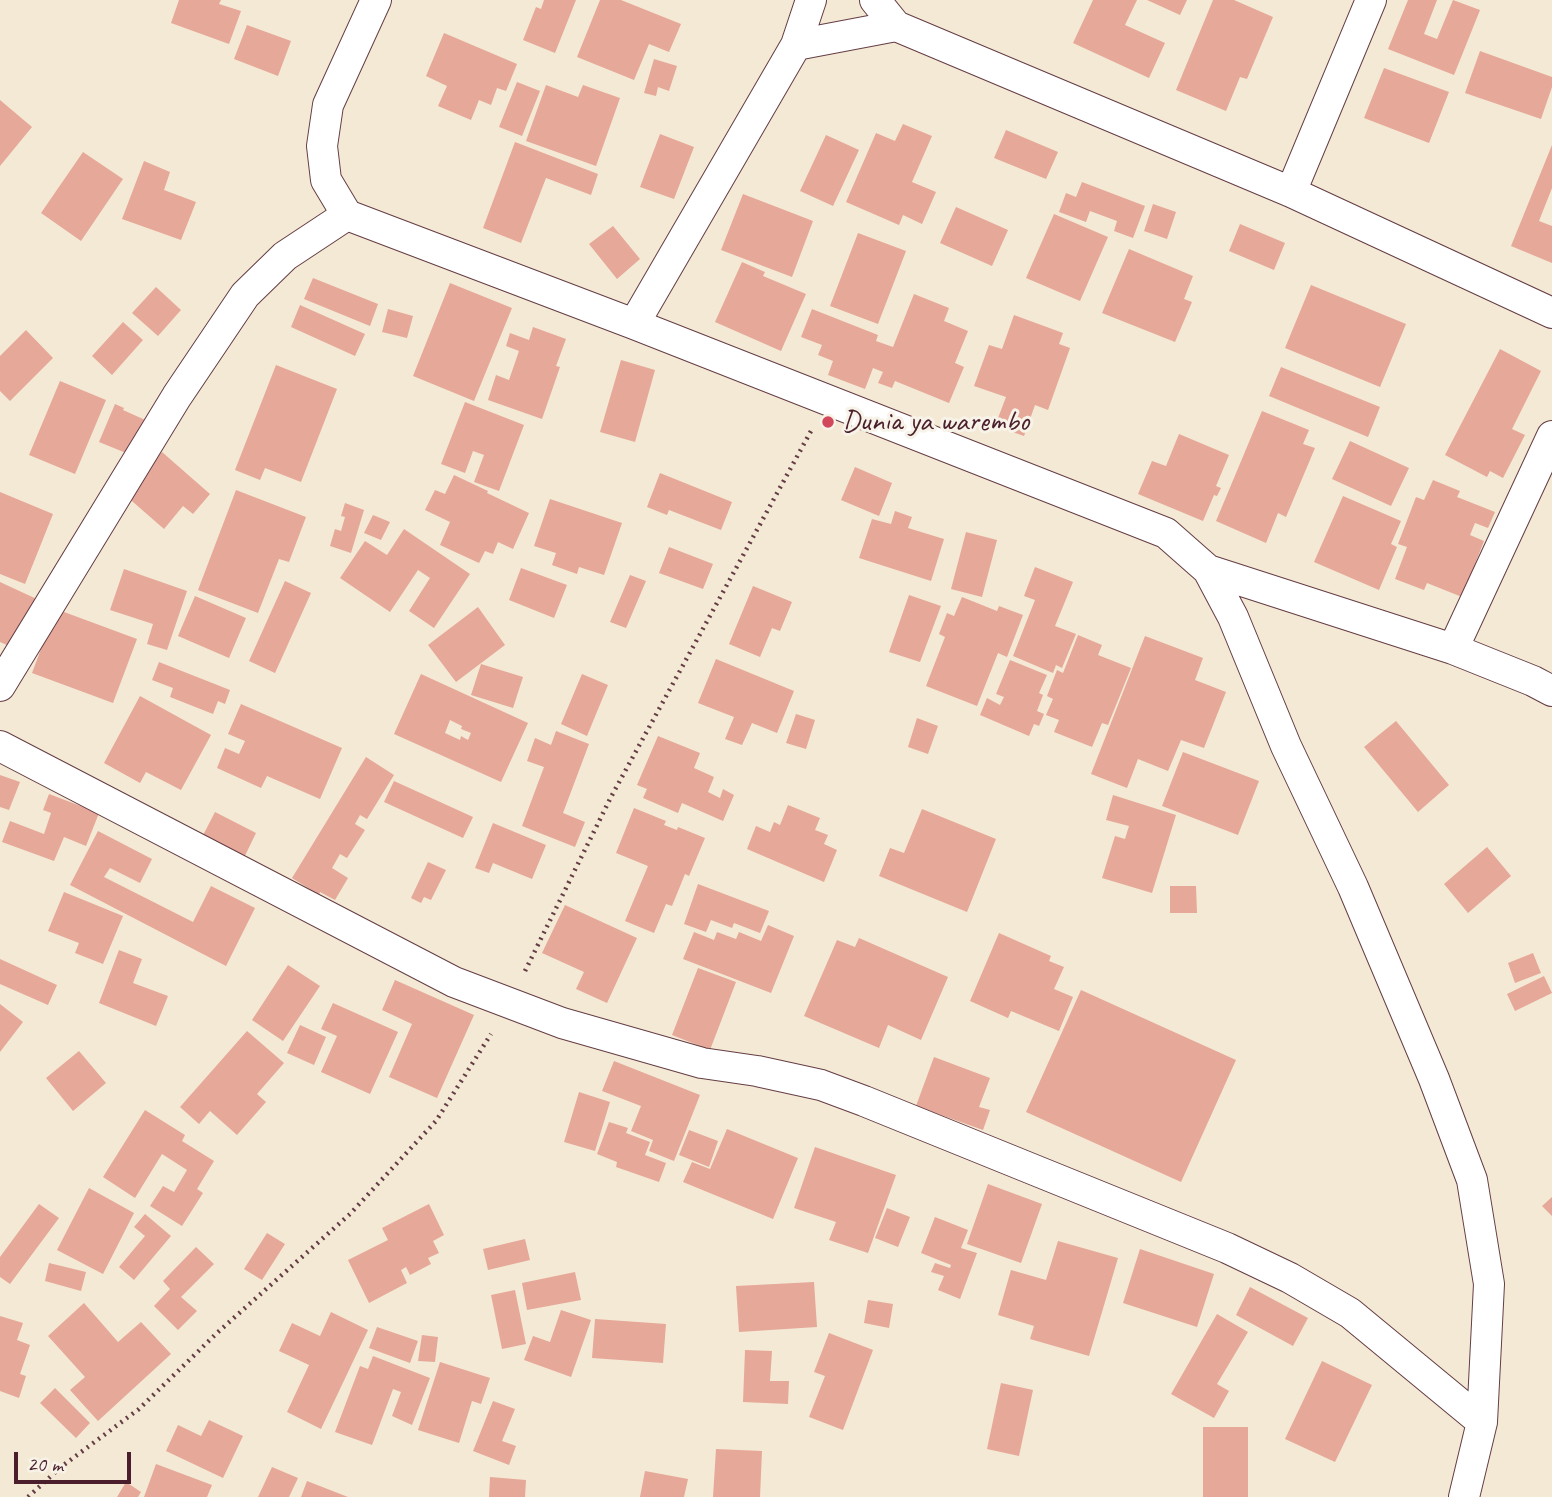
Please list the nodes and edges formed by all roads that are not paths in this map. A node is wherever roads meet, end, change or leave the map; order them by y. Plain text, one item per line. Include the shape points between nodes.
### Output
1 (376, 0) edge
2 (811, 0) edge
3 (875, 0) edge
4 (1371, 0) edge
5 (896, 26) junction
6 (796, 45) junction
7 (1291, 192) junction
8 (347, 215) junction
9 (1552, 313) edge
10 (634, 324) junction
11 (1552, 436) edge
12 (1208, 570) junction
13 (1453, 649) junction
14 (0, 686) edge
15 (1552, 691) edge
16 (0, 746) edge
17 (1482, 1422) junction
18 (1464, 1497) edge

1 - 8 street via 328,105 322,146 326,180
2 - 6 street
3 - 5 street
4 - 7 street
5 - 6 street
5 - 7 street
6 - 10 street
7 - 9 street
8 - 10 street
8 - 14 street via 285,256 245,295 177,396
10 - 12 street via 1166,533
11 - 13 street
12 - 13 street
12 - 17 street via 1353,887 1472,1180 1489,1284
13 - 15 street
16 - 17 street via 454,982 562,1023 702,1063 821,1085 1227,1248 1350,1313
17 - 18 street

